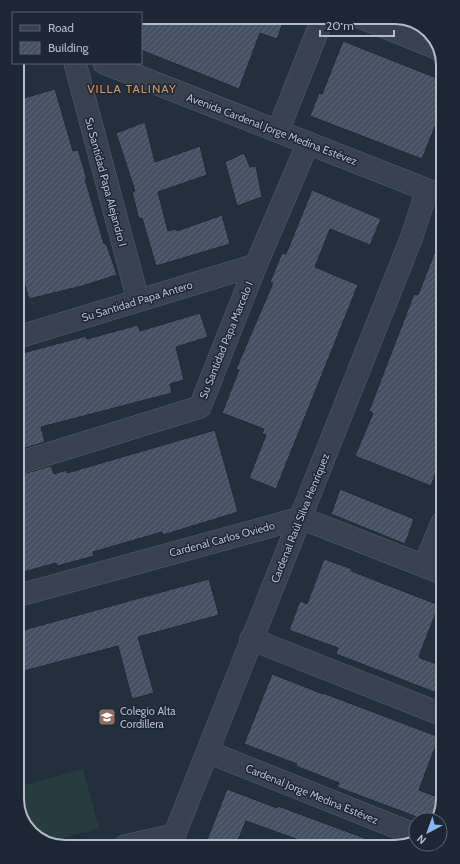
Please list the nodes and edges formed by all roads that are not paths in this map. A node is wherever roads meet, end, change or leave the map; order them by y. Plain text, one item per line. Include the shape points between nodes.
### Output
1 (320, 24) edge
2 (377, 24) edge
3 (431, 46) edge
4 (75, 64) edge
5 (107, 64) edge
6 (278, 131) junction
7 (308, 143) junction
8 (434, 192) edge
9 (256, 265) junction
10 (138, 300) junction
11 (24, 332) edge
12 (24, 461) edge
13 (301, 518) junction
14 (436, 553) edge
15 (433, 569) edge
16 (24, 594) edge
17 (251, 639) junction
18 (436, 712) edge
19 (208, 752) junction
20 (408, 832) edge
21 (172, 840) edge

1 - 6 street
2 - 3 street
4 - 10 street, Su Santidad Papa Alejandro I
5 - 6 street, Avenida Cardenal Jorge Medina Estévez
6 - 7 street, Avenida Cardenal Jorge Medina Estévez
7 - 8 street, Avenida Cardenal Jorge Medina Estévez
7 - 9 street, Su Santidad Papa Marcelo I
8 - 13 street, Cardenal Raúl Silva Henríquez via 411,239
9 - 10 street, Su Santidad Papa Antero
9 - 12 street, Su Santidad Papa Marcelo I via 200,407
10 - 11 street, Su Santidad Papa Antero
13 - 15 street
13 - 16 street, Cardenal Carlos Oviedo
13 - 17 street, Cardenal Raúl Silva Henríquez
14 - 15 street
17 - 18 street
17 - 19 street, Cardenal Raúl Silva Henríquez
19 - 20 street, Cardenal Jorge Medina Estévez
19 - 21 street, Cardenal Raúl Silva Henríquez

